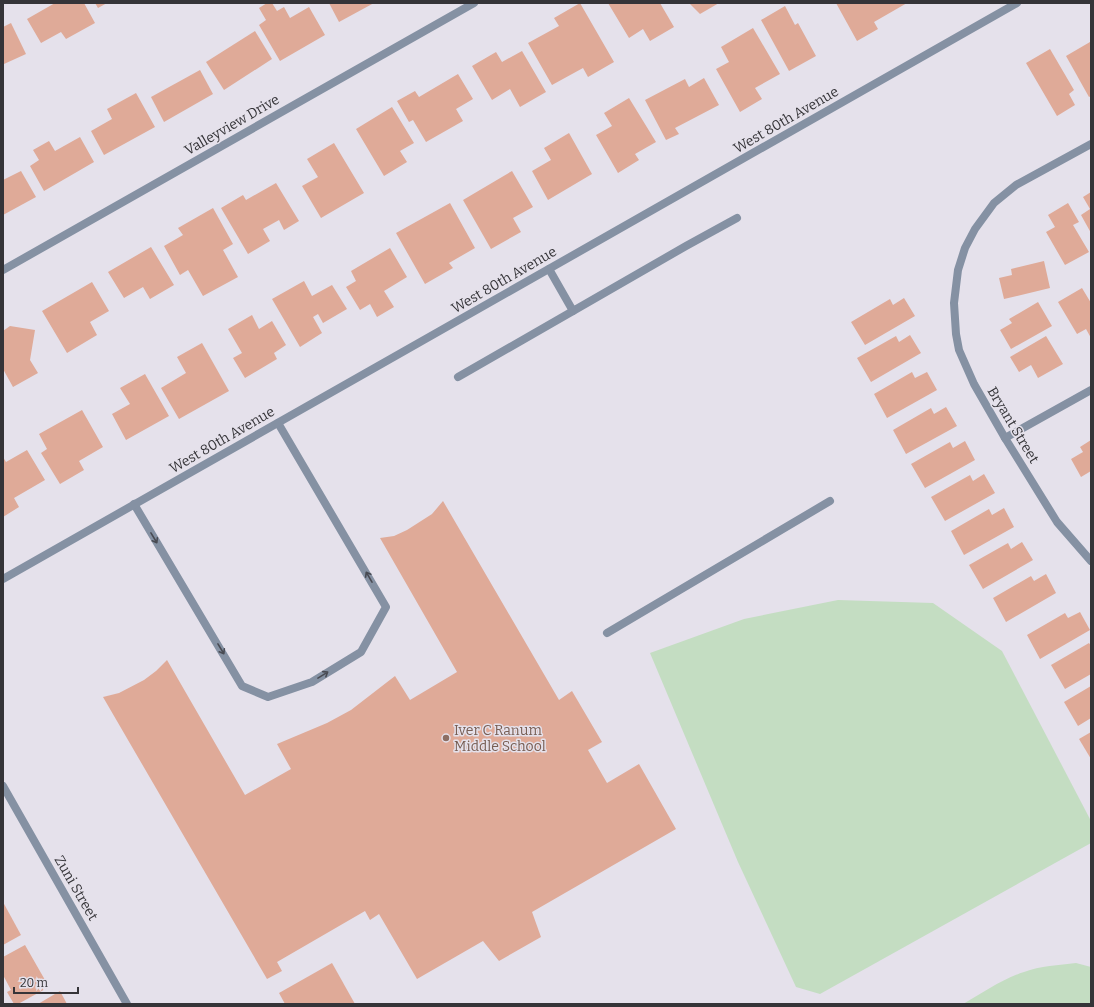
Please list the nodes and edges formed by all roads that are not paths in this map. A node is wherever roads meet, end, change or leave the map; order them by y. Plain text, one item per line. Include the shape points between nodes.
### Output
1 (474, 3) edge
2 (1017, 3) edge
3 (1091, 144) edge
4 (737, 218) dead end
5 (549, 269) junction
6 (3, 270) edge
7 (573, 311) junction
8 (458, 377) dead end
9 (1091, 390) edge
10 (278, 423) junction
11 (1006, 438) junction
12 (830, 501) dead end
13 (134, 504) junction
14 (1091, 561) edge
15 (3, 579) edge
16 (606, 634) dead end
17 (3, 786) edge
18 (127, 1004) edge

1 - 6 street, Valleyview Drive
2 - 5 street, West 80th Avenue
3 - 11 street, Bryant Street via 1016,185 994,204 975,229 958,270 954,303 959,350 974,384
4 - 7 street
5 - 7 street
5 - 10 street, West 80th Avenue
7 - 8 street
9 - 11 street
10 - 13 street, West 80th Avenue
13 -> 10 street via 242,686 268,697 312,682 361,652 386,607
11 - 14 street, Bryant Street via 1057,522
12 - 16 street
13 - 15 street, West 80th Avenue
17 - 18 street, Zuni Street

